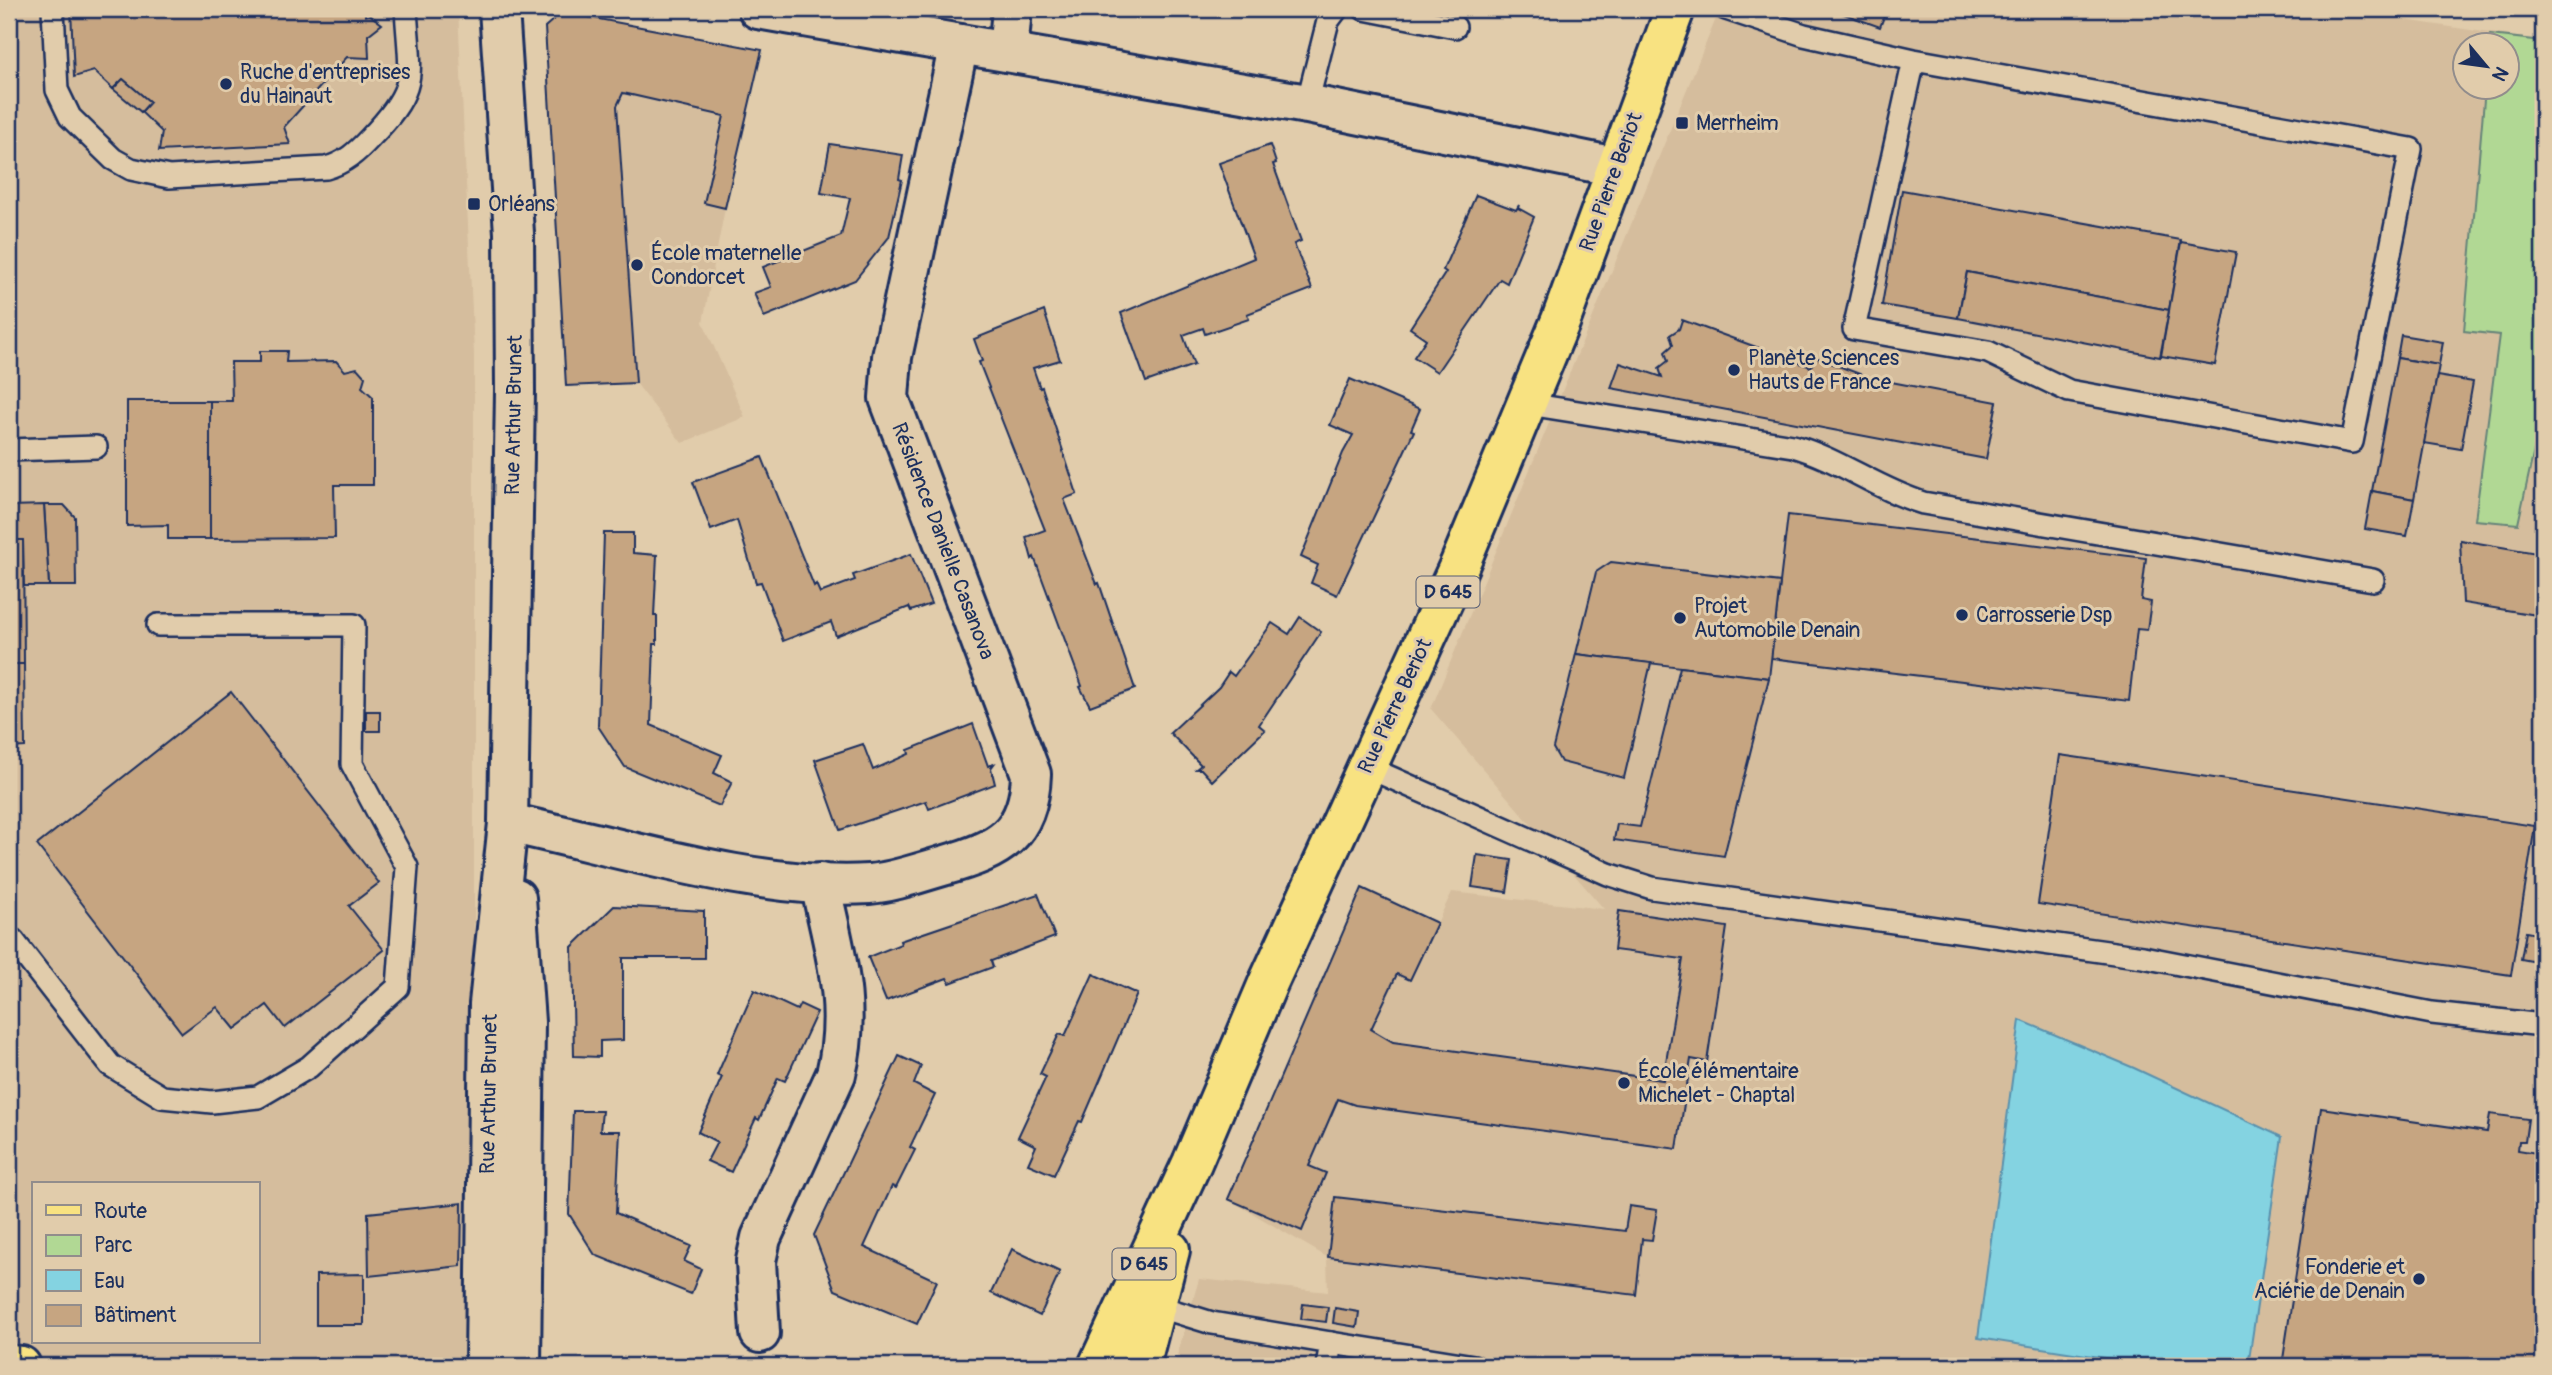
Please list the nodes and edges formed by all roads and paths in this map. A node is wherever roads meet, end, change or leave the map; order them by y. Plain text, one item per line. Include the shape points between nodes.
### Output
1 (53, 9) edge
2 (406, 9) edge
3 (499, 9) edge
4 (758, 9) edge
5 (1012, 9) edge
6 (1337, 9) edge
7 (1364, 9) edge
8 (1675, 9) edge
9 (1726, 9) edge
10 (1455, 27) dead end
11 (959, 44) junction
12 (1008, 52) junction
13 (1914, 60) junction
14 (1307, 104) junction
15 (1616, 167) junction
16 (1528, 404) junction
17 (96, 447) dead end
18 (9, 450) edge
19 (2372, 580) dead end
20 (158, 625) dead end
21 (1367, 766) junction
22 (508, 823) junction
23 (820, 883) junction
24 (9, 942) edge
25 (2543, 1025) edge
26 (1142, 1301) junction
27 (760, 1333) dead end
28 (1331, 1343) junction
29 (9, 1365) edge
30 (21, 1366) edge
31 (485, 1366) edge
32 (521, 1366) edge
33 (1098, 1366) edge
34 (1140, 1366) edge
35 (1328, 1366) edge
36 (1474, 1366) edge

1 - 2 lane via 57,90 70,117 113,159 131,169 169,177 326,168 350,158 404,98 410,70
3 - 22 street, Rue Arthur Brunet via 512,186 515,331
4 - 11 street
5 - 12 street
6 - 14 lane via 1328,21
7 - 10 lane
8 - 15 main road, Rue Pierre Beriot / D 645
9 - 13 lane via 1804,35
11 - 12 street
11 - 23 street, Résidence Danielle Casanova via 892,357 889,398 1024,750 1031,774 1030,794 1016,827 996,848 890,881
12 - 14 street
13 - 13 lane via 2411,149 2352,442 2069,391 1988,352 1854,329
14 - 15 street
15 - 16 main road, Rue Pierre Beriot / D 645
16 - 19 lane via 1793,446 1816,452 1899,496 1923,503
16 - 21 main road, Rue Pierre Beriot / D 645
17 - 18 lane
20 - 24 lane via 354,625 352,764 407,867 398,987 309,1067 258,1097 212,1102 162,1097 110,1065 13,940
21 - 25 lane via 1608,874 1652,888 2143,957 2432,1013
21 - 26 main road, Rue Pierre Beriot / D 645 via 1192,1163
22 - 23 street, Résidence Danielle Casanova via 738,872
22 - 31 street, Rue Arthur Brunet via 489,1004
22 - 32 street, Rue Arthur Brunet via 525,1022
23 - 27 street via 843,998 842,1048 836,1073 761,1238 756,1261
26 - 28 lane via 1212,1323
26 - 33 main road, Rue Pierre Beriot / D 645
26 - 34 main road, Rue Pierre Beriot / D 645
28 - 35 lane
28 - 36 lane
29 - 30 main road

